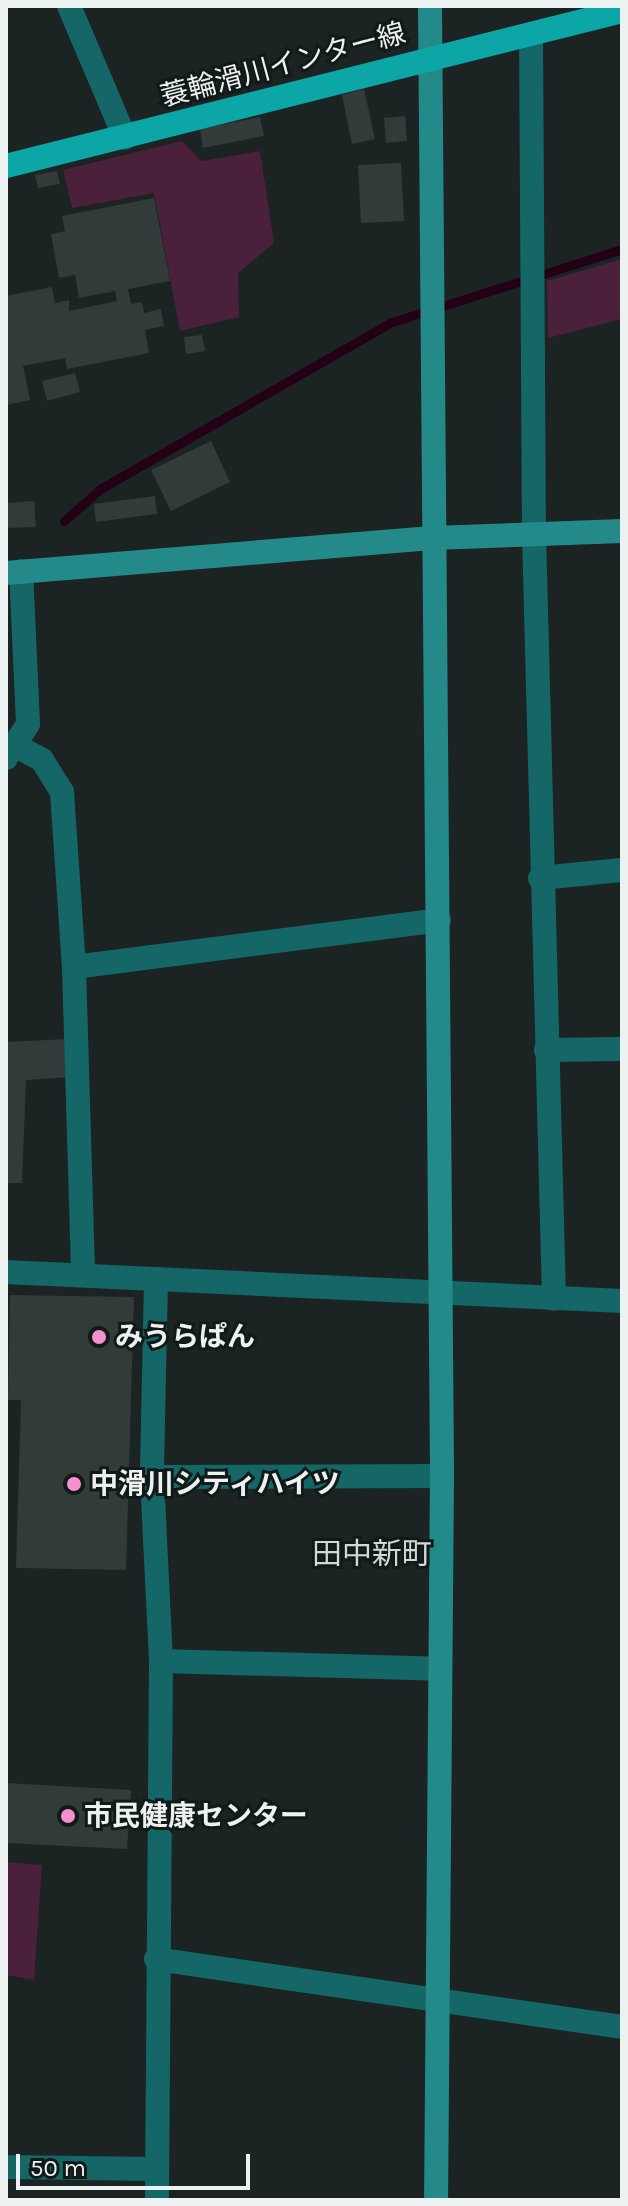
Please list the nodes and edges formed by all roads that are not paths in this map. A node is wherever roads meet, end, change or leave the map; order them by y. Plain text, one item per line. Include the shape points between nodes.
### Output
1 (69, 6) edge
2 (430, 6) edge
3 (622, 11) edge
4 (531, 34) junction
5 (432, 56) junction
6 (125, 138) junction
7 (6, 166) edge
8 (622, 531) edge
9 (534, 534) junction
10 (432, 538) junction
11 (13, 572) edge
12 (12, 752) edge
13 (622, 870) edge
14 (540, 878) junction
15 (439, 920) junction
16 (74, 967) junction
17 (622, 1049) edge
18 (546, 1050) junction
19 (6, 1272) edge
20 (83, 1273) junction
21 (156, 1279) junction
22 (441, 1291) junction
23 (554, 1299) junction
24 (622, 1301) edge
25 (442, 1476) junction
26 (152, 1477) junction
27 (161, 1661) junction
28 (439, 1669) junction
29 (156, 1959) junction
30 (435, 1998) junction
31 (622, 2027) edge
32 (6, 2167) edge
33 (155, 2169) junction
34 (157, 2200) edge
35 (436, 2200) edge

1 - 6 street
2 - 5 street
3 - 4 main road, 蓑輪滑川インター線
4 - 5 main road, 蓑輪滑川インター線
4 - 9 street
5 - 6 main road, 蓑輪滑川インター線
5 - 10 street
6 - 7 main road, 蓑輪滑川インター線
8 - 9 street
9 - 10 street
9 - 14 street
10 - 11 street
10 - 15 street
11 - 12 street via 28,724
12 - 16 street via 42,760 62,792
13 - 14 street
14 - 18 street
15 - 16 street
15 - 22 street
16 - 20 street
17 - 18 street
18 - 23 street
19 - 20 street
20 - 21 street
21 - 22 street
21 - 26 street
22 - 23 street
22 - 25 street
23 - 24 street
25 - 26 street
25 - 28 street
26 - 27 street
27 - 28 street
27 - 29 street
28 - 30 street
29 - 30 street
29 - 33 street
30 - 31 street
30 - 35 street
32 - 33 street
33 - 34 street

